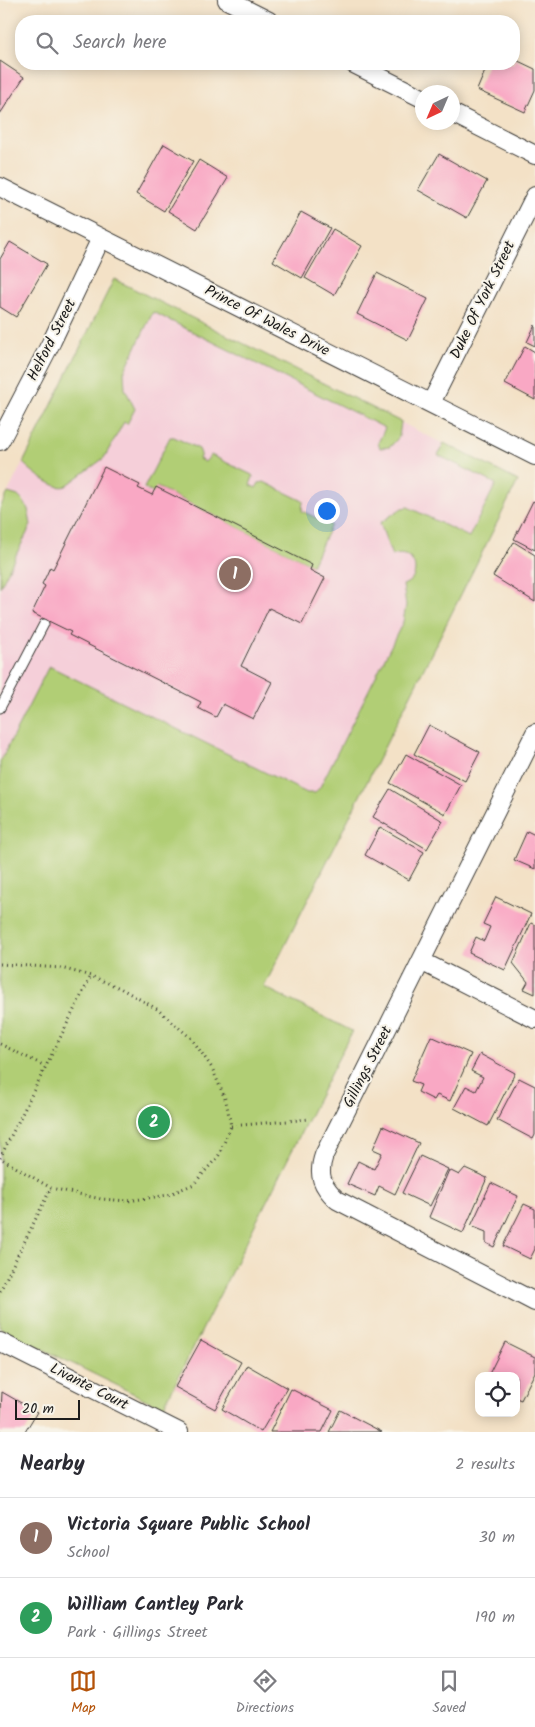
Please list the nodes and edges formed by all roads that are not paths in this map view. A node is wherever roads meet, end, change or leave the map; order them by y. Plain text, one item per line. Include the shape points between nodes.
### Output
1 (227, 0) edge
2 (257, 15) edge
3 (366, 70) edge
4 (415, 94) edge
5 (460, 117) edge
6 (535, 155) edge
7 (0, 187) edge
8 (535, 196) edge
9 (101, 238) junction
10 (431, 403) junction
11 (0, 442) edge
12 (535, 456) edge
13 (44, 624) dead end
14 (0, 708) edge
15 (535, 734) edge
16 (421, 961) junction
17 (535, 1019) edge
18 (535, 1302) edge
19 (0, 1342) edge
20 (178, 1432) edge

1 - 2 street
3 - 4 street
5 - 6 street
7 - 9 street, Prince Of Wales Drive
8 - 10 street, Duke Of York Street
9 - 10 street, Prince Of Wales Drive
9 - 11 street, Helford Street
10 - 12 street, Prince Of Wales Drive
13 - 14 lane
15 - 16 street, Gillings Street
16 - 17 street
16 - 18 street, Gillings Street via 324,1155 320,1178 337,1200
19 - 20 street, Livante Court

